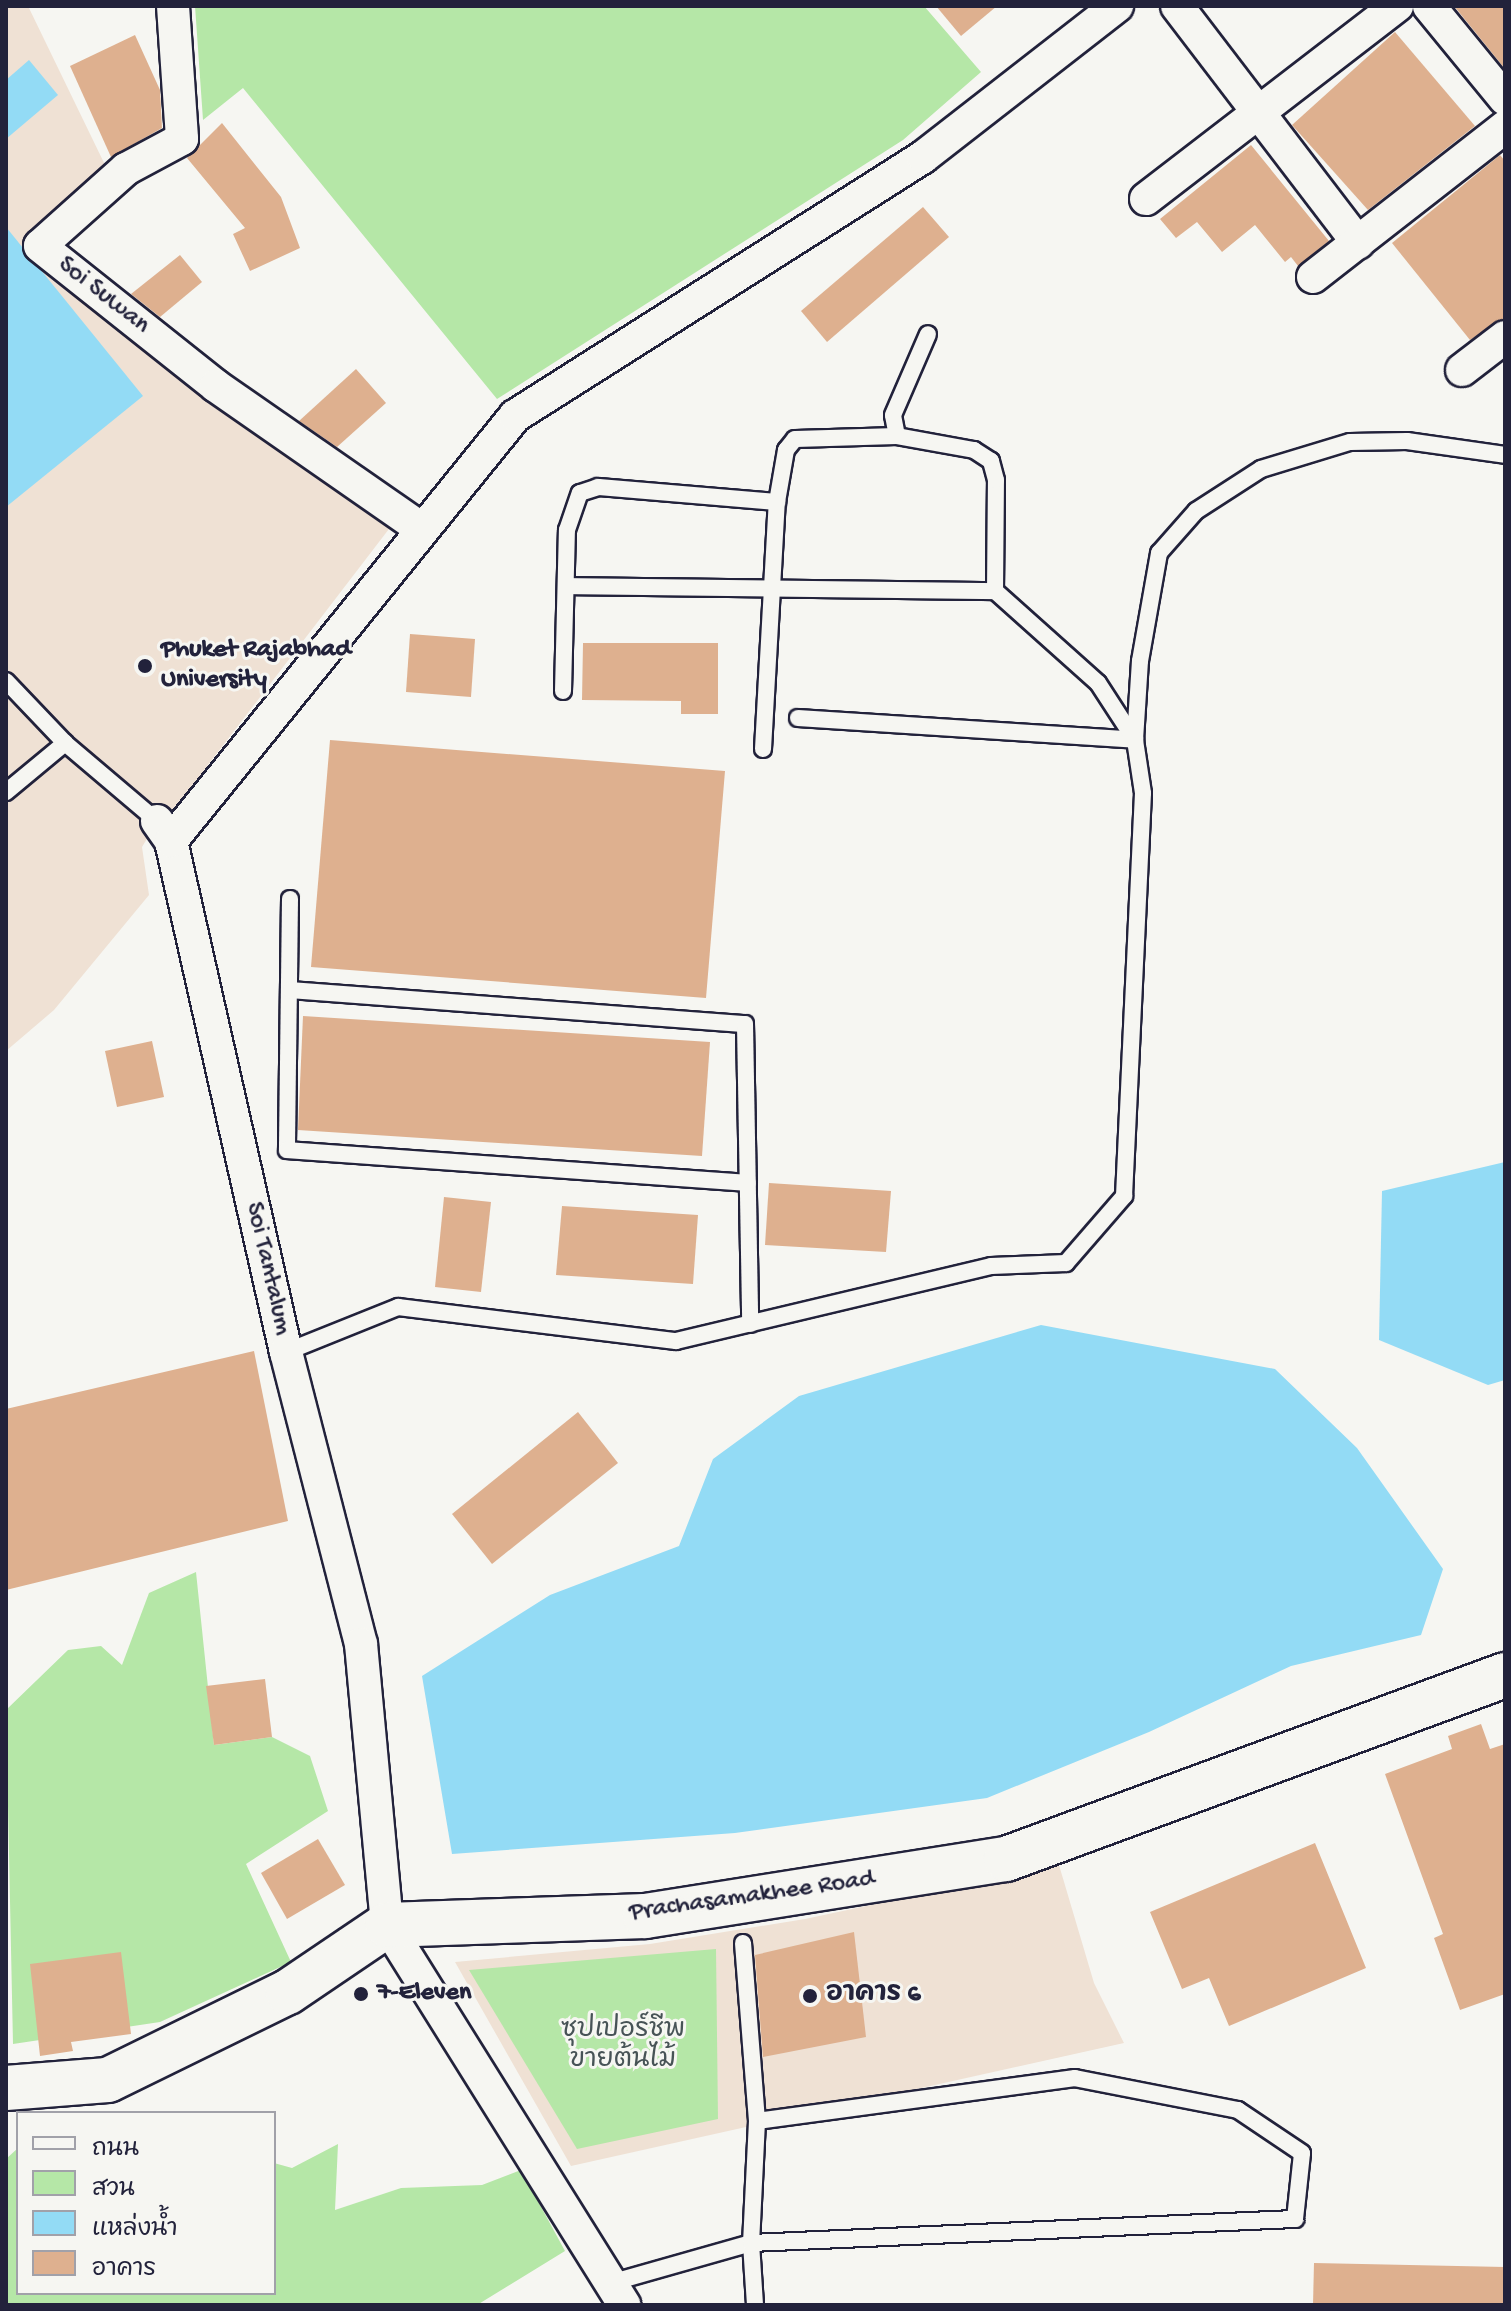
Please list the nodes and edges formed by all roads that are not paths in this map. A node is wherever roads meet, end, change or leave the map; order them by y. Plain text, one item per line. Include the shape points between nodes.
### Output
1 (173, 6) edge
2 (1117, 6) edge
3 (1177, 6) edge
4 (1397, 6) edge
5 (1429, 6) edge
6 (1505, 99) edge
7 (1257, 116) junction
8 (1505, 127) edge
9 (1146, 199) dead end
10 (1358, 243) junction
11 (1313, 277) dead end
12 (928, 334) dead end
13 (1505, 337) edge
14 (1462, 370) dead end
15 (897, 436) junction
16 (1505, 455) edge
17 (777, 502) junction
18 (420, 528) junction
19 (567, 586) junction
20 (773, 587) junction
21 (995, 591) junction
22 (6, 681) edge
23 (563, 691) dead end
24 (798, 718) dead end
25 (1135, 740) junction
26 (65, 743) junction
27 (763, 749) dead end
28 (6, 792) edge
29 (164, 831) junction
30 (290, 899) dead end
31 (291, 990) junction
32 (748, 1183) junction
33 (750, 1324) junction
34 (286, 1352) junction
35 (1505, 1675) edge
36 (387, 1925) junction
37 (743, 1943) dead end
38 (6, 2085) edge
39 (757, 2121) junction
40 (751, 2243) junction
41 (617, 2294) edge
42 (755, 2305) edge

1 - 18 street, Soi Suwan via 182,139 126,169 40,246 216,386
2 - 18 street via 923,157 515,416
3 - 7 street
4 - 7 street
5 - 6 street
7 - 9 street
7 - 10 street
8 - 10 street
10 - 11 street
12 - 15 lane via 893,415
13 - 14 street
15 - 17 lane via 795,439 782,460
15 - 21 lane via 974,450 991,461 996,480
16 - 25 lane via 1407,441 1350,442 1261,469 1196,511 1159,553 1140,661
17 - 19 lane via 588,488 572,509 567,530
17 - 20 lane
18 - 29 street
19 - 20 lane
19 - 23 lane
20 - 21 lane
20 - 27 lane
21 - 25 lane via 1098,683
22 - 26 lane
24 - 25 lane
25 - 33 lane via 1143,793 1124,1196 1066,1263 991,1266
26 - 28 lane
26 - 29 lane
29 - 34 street, Soi Tantalum
30 - 31 lane
31 - 32 lane via 745,1024
31 - 32 lane via 287,1150
32 - 33 lane
33 - 34 lane via 676,1341 398,1307
34 - 36 street, Soi Tantalum via 361,1644
35 - 36 street, Prachasamakhee Road via 1006,1859 645,1916
36 - 38 street via 288,1992 108,2080
36 - 41 street
37 - 39 lane
39 - 40 lane
39 - 40 lane via 1075,2078 1238,2110 1302,2153 1295,2219
40 - 41 lane
40 - 42 lane

